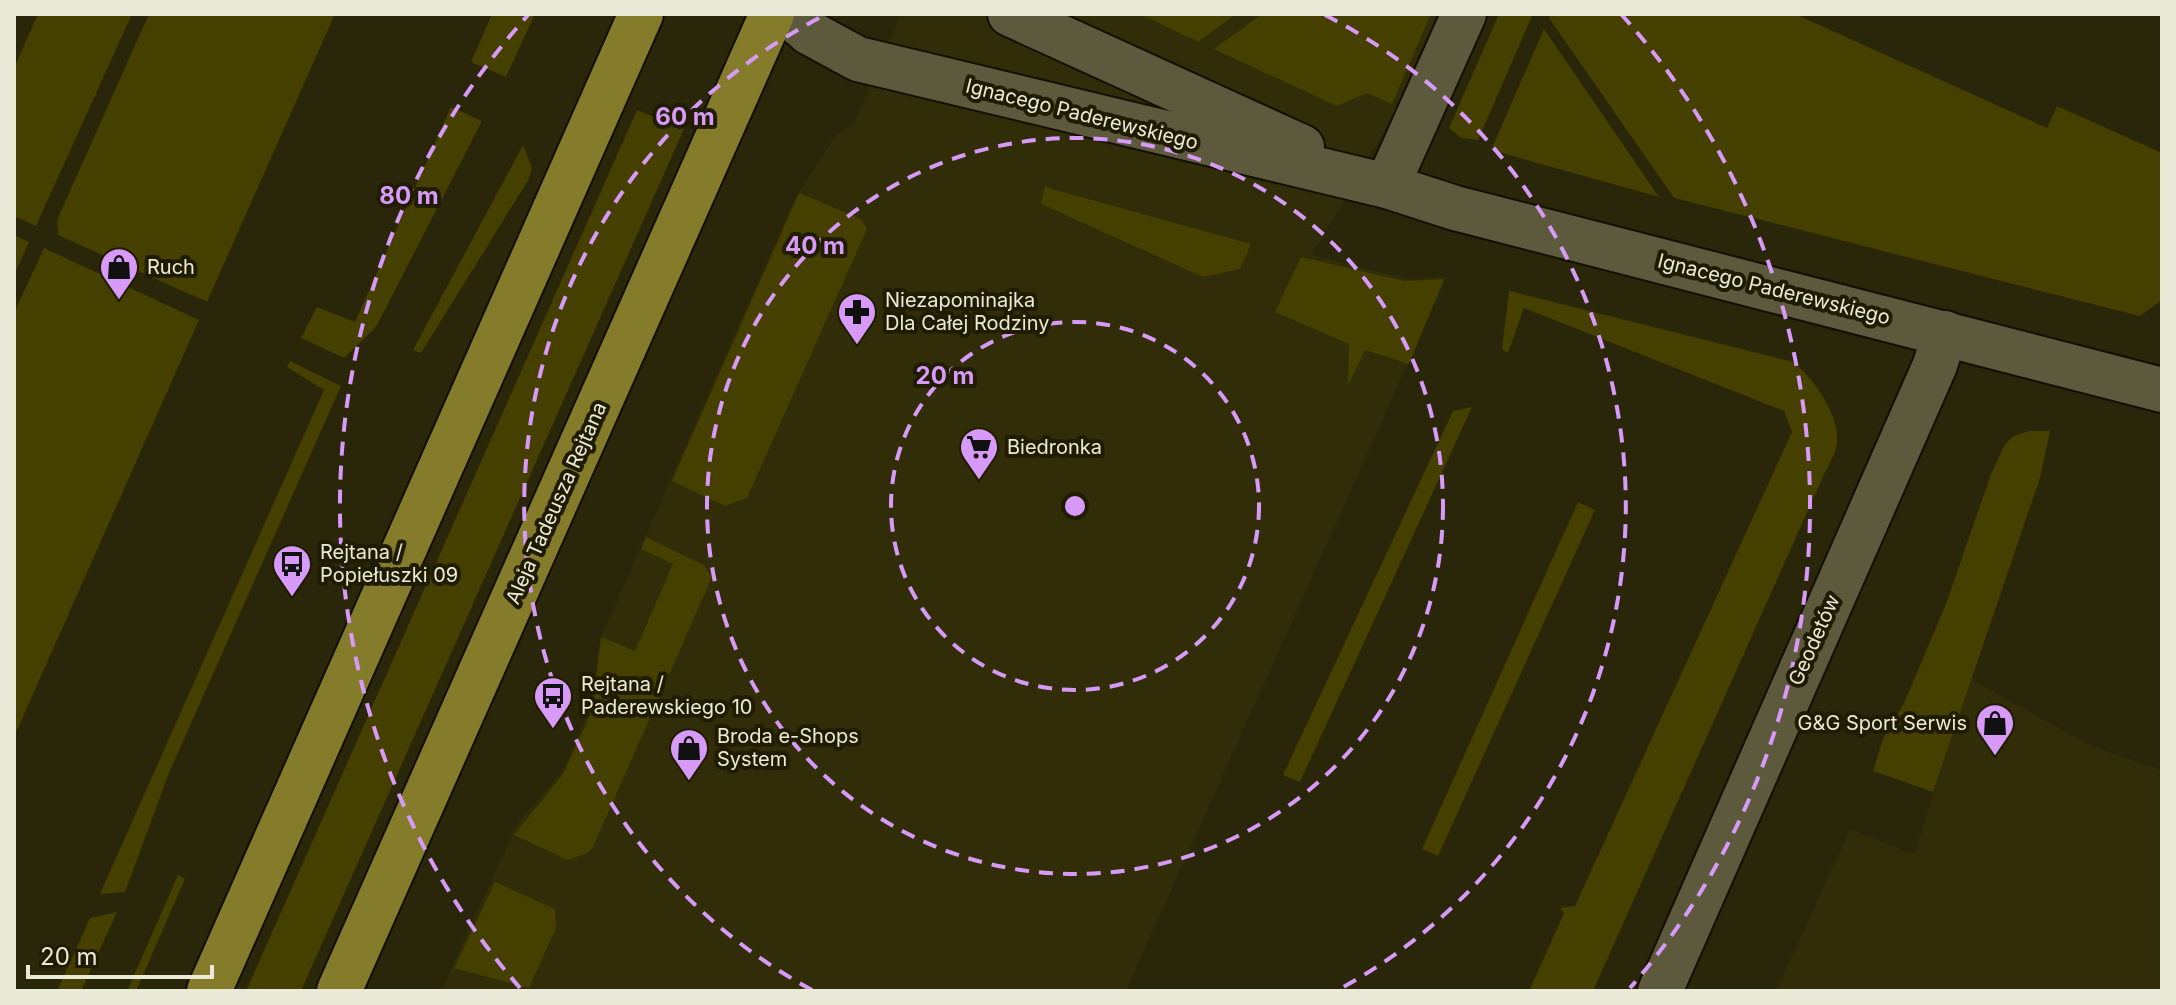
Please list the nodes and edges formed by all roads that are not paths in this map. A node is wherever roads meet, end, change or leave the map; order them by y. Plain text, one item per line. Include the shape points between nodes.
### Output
1 (641, 14) edge
2 (772, 14) edge
3 (788, 14) edge
4 (1010, 14) edge
5 (1464, 14) edge
6 (1387, 186) junction
7 (1945, 333) junction
8 (2162, 390) edge
9 (209, 991) edge
10 (339, 991) edge
11 (1660, 991) edge

1 - 9 main road
2 - 10 main road, Aleja Tadeusza Rejtana
3 - 6 street, Ignacego Paderewskiego via 810,33 858,59
4 - 6 street, Ignacego Paderewskiego
5 - 6 street
6 - 7 street, Ignacego Paderewskiego
7 - 8 street, Ignacego Paderewskiego
7 - 11 street, Geodetów

